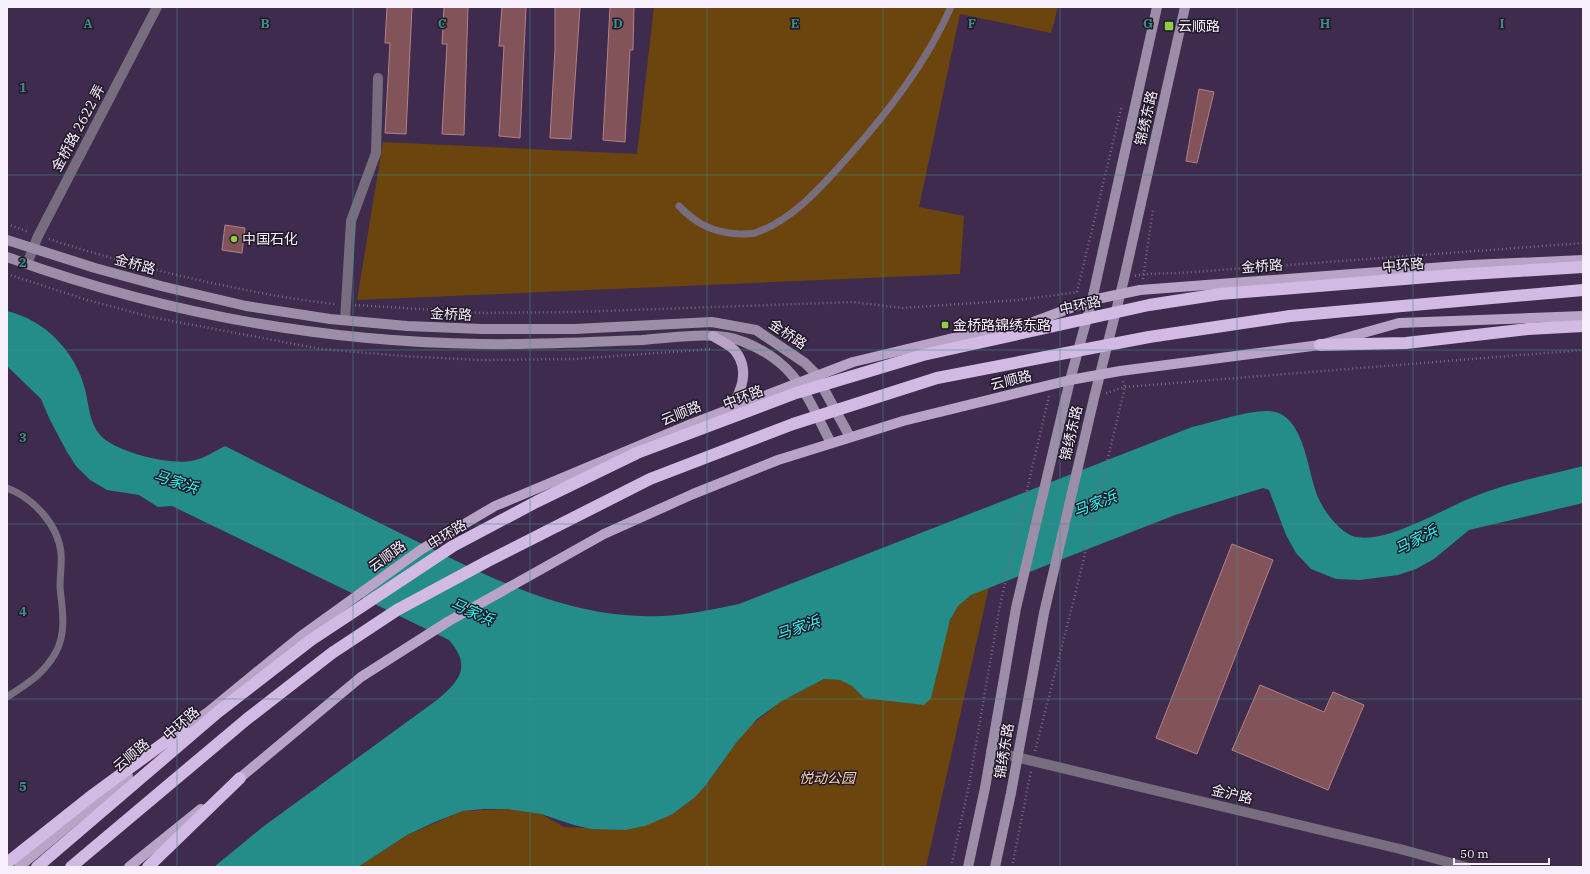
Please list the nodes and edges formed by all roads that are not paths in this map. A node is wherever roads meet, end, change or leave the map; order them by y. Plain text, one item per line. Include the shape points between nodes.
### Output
1 (157, 7) edge
2 (951, 7) edge
3 (1157, 7) edge
4 (1185, 7) edge
5 (378, 78) dead end
6 (679, 206) dead end
7 (7, 240) edge
8 (32, 249) junction
9 (7, 257) edge
10 (1583, 260) edge
11 (27, 264) junction
12 (1583, 267) edge
13 (1583, 290) edge
14 (1121, 293) junction
15 (1092, 300) junction
16 (1583, 316) edge
17 (345, 320) junction
18 (1583, 326) edge
19 (713, 336) junction
20 (949, 339) joint
21 (1320, 345) junction
22 (1099, 375) junction
23 (818, 376) junction
24 (1070, 380) junction
25 (800, 383) junction
26 (731, 409) junction
27 (850, 437) junction
28 (831, 443) junction
29 (7, 488) edge
30 (7, 697) edge
31 (183, 729) junction
32 (991, 751) junction
33 (1017, 757) junction
34 (240, 778) junction
35 (7, 863) edge
36 (150, 865) edge
37 (19, 867) edge
38 (37, 867) edge
39 (72, 867) edge
40 (129, 867) edge
41 (968, 867) edge
42 (995, 867) edge
43 (1466, 867) edge

1 - 8 street, 金桥路 2622 弄
2 - 6 lane via 913,77 883,117 819,190 781,221 754,234 725,234 706,227
3 - 15 main road, 锦绣东路
4 - 14 main road, 锦绣东路
5 - 17 street via 376,154 351,222
7 - 8 main road, 金桥路
8 - 11 street, 金桥路 2622 弄
8 - 17 main road, 金桥路 via 161,286 246,306
9 - 11 main road, 金桥路
10 - 14 main road, 金桥路 via 1471,265
11 - 19 main road, 金桥路 via 156,302 240,321 326,334 481,344 574,343
12 - 38 highway, 中环路, bridge via 1220,294 1149,305 923,355 796,393 644,451 536,502 453,546 311,640 218,712
13 - 39 highway, bridge via 1290,316 1149,337 937,378 786,426 650,479 397,610 332,653 247,719
14 - 15 main road, 金桥路
14 - 22 main road, 锦绣东路
15 - 20 main road, 金桥路 via 1028,324
15 - 24 main road, 锦绣东路
16 - 21 main road via 1399,324
17 - 23 main road, 金桥路 via 482,329 576,329 712,322 756,330 805,363
18 - 21 highway via 1528,329 1406,343
19 - 25 main road, 金桥路 via 742,341 765,352 787,368
19 - 26 main road via 736,352 742,365 744,381
20 - 23 main road, 云顺路 via 853,362
21 - 22 main road
22 - 24 main road
22 - 33 main road, 锦绣东路 via 1044,613
23 - 25 main road, 云顺路
23 - 27 main road, 金桥路
24 - 27 main road, 云顺路 via 903,421
24 - 32 main road, 锦绣东路 via 1016,608
25 - 26 main road, 云顺路
25 - 28 main road, 金桥路
26 - 31 main road, 云顺路 via 495,506 422,549 301,636 208,712
27 - 28 main road, 云顺路
28 - 34 main road, 云顺路 via 778,460 693,494 604,534 449,621 361,678
29 - 30 lane via 18,492 39,508 55,530 61,552 63,633 56,652 41,674
31 - 35 highway via 94,794
31 - 37 main road, 云顺路
32 - 33 street, 金沪路
32 - 41 main road, 锦绣东路
33 - 42 main road, 锦绣东路
33 - 43 street, 金沪路 via 1400,848
34 - 36 highway
34 - 40 main road, 云顺路

